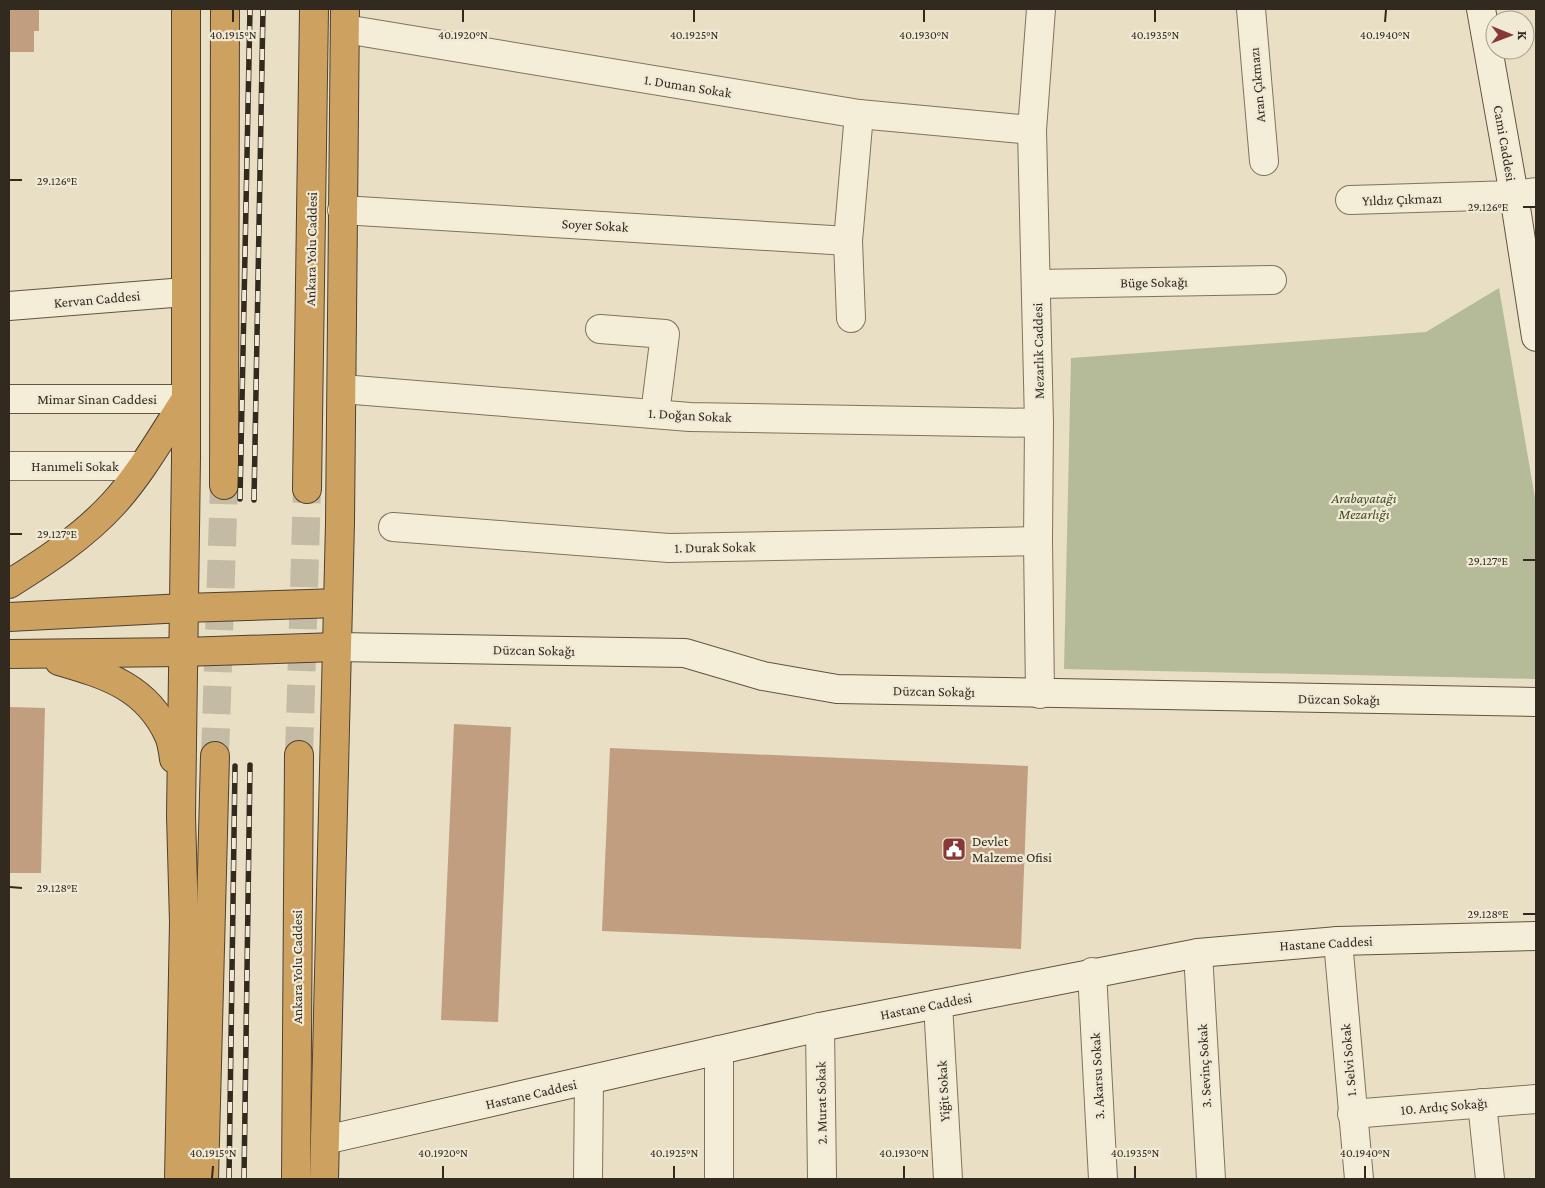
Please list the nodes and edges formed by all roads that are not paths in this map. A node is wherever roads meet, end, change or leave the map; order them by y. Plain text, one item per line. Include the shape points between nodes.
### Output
1 (186, 9) edge
2 (225, 9) edge
3 (314, 9) edge
4 (1042, 9) edge
5 (1250, 9) edge
6 (1481, 9) edge
7 (346, 19) edge
8 (859, 114) junction
9 (1032, 130) junction
10 (1264, 162) dead end
11 (1525, 194) edge
12 (1350, 200) dead end
13 (342, 210) junction
14 (848, 240) junction
15 (1272, 280) dead end
16 (1036, 284) junction
17 (185, 292) junction
18 (9, 306) edge
19 (851, 318) dead end
20 (600, 329) dead end
21 (1536, 337) edge
22 (342, 389) junction
23 (9, 399) edge
24 (186, 399) junction
25 (655, 414) junction
26 (1040, 423) junction
27 (9, 466) edge
28 (142, 466) junction
29 (224, 485) tunnel mouth
30 (308, 489) tunnel mouth
31 (393, 527) dead end
32 (1038, 541) junction
33 (9, 584) edge
34 (338, 603) junction
35 (184, 608) junction
36 (9, 618) edge
37 (337, 647) junction
38 (183, 652) junction
39 (20, 654) edge
40 (1040, 694) junction
41 (1536, 702) edge
42 (299, 755) tunnel mouth
43 (215, 756) tunnel mouth
44 (181, 816) junction
45 (1536, 936) edge
46 (1338, 941) junction
47 (1198, 953) junction
48 (1092, 972) junction
49 (938, 1004) junction
50 (820, 1028) junction
51 (719, 1050) junction
52 (589, 1080) junction
53 (1536, 1098) edge
54 (1482, 1103) junction
55 (1352, 1114) junction
56 (325, 1140) junction
57 (179, 1179) edge
58 (204, 1179) edge
59 (296, 1179) edge
60 (324, 1179) edge
61 (588, 1179) edge
62 (719, 1179) edge
63 (822, 1179) edge
64 (948, 1179) edge
65 (1103, 1179) edge
66 (1211, 1179) edge
67 (1358, 1179) edge
68 (1490, 1179) edge

1 - 17 highway
2 - 29 highway
3 - 30 highway, Ankara Yolu Caddesi
4 - 9 street, Mezarlık Caddesi
5 - 10 street, Aran Çıkmazı
6 - 11 street, Cami Caddesi
7 - 8 street, 1. Duman Sokak
7 - 13 highway
8 - 9 street, 1. Duman Sokak
8 - 14 street
9 - 16 street, Mezarlık Caddesi
11 - 12 street, Yıldız Çıkmazı
11 - 21 street, Cami Caddesi
13 - 14 street, Soyer Sokak
13 - 22 highway
14 - 19 street
15 - 16 street, Büge Sokağı
16 - 26 street, Mezarlık Caddesi
17 - 18 street, Kervan Caddesi
17 - 24 highway
20 - 25 street via 665,334
22 - 25 street, 1. Doğan Sokak
22 - 34 highway
23 - 24 street, Mimar Sinan Caddesi
24 - 28 highway
24 - 35 highway
25 - 26 street, 1. Doğan Sokak
26 - 32 street, Mezarlık Caddesi
27 - 28 street, Hanımeli Sokak
28 - 33 highway via 114,502 72,542
31 - 32 street, 1. Durak Sokak via 669,548
32 - 40 street, Mezarlık Caddesi
34 - 35 highway
34 - 37 highway
35 - 36 highway
35 - 38 highway
37 - 38 highway
37 - 40 street, Düzcan Sokağı via 686,653 762,676 837,689
37 - 56 highway
38 - 39 highway
38 - 44 highway
39 - 44 highway via 99,673 133,690 157,714 170,738
40 - 41 street, Düzcan Sokağı
42 - 59 highway, Ankara Yolu Caddesi
43 - 58 highway
44 - 57 highway via 184,922
45 - 46 street, Hastane Caddesi
46 - 47 street, Hastane Caddesi
46 - 55 street, 1. Selvi Sokak
47 - 48 street, Hastane Caddesi
47 - 66 street, 3. Sevinç Sokak
48 - 49 street, Hastane Caddesi
48 - 65 street, 3. Akarsu Sokak
49 - 50 street, Hastane Caddesi
49 - 64 street, Yiğit Sokak
50 - 51 street, Hastane Caddesi
50 - 63 street, 2. Murat Sokak
51 - 52 street, Hastane Caddesi
51 - 62 street
52 - 56 street, Hastane Caddesi
52 - 61 street
53 - 54 street, 10. Ardıç Sokağı
54 - 55 street, 10. Ardıç Sokağı
54 - 68 street
55 - 67 street, 1. Selvi Sokak
56 - 60 highway

